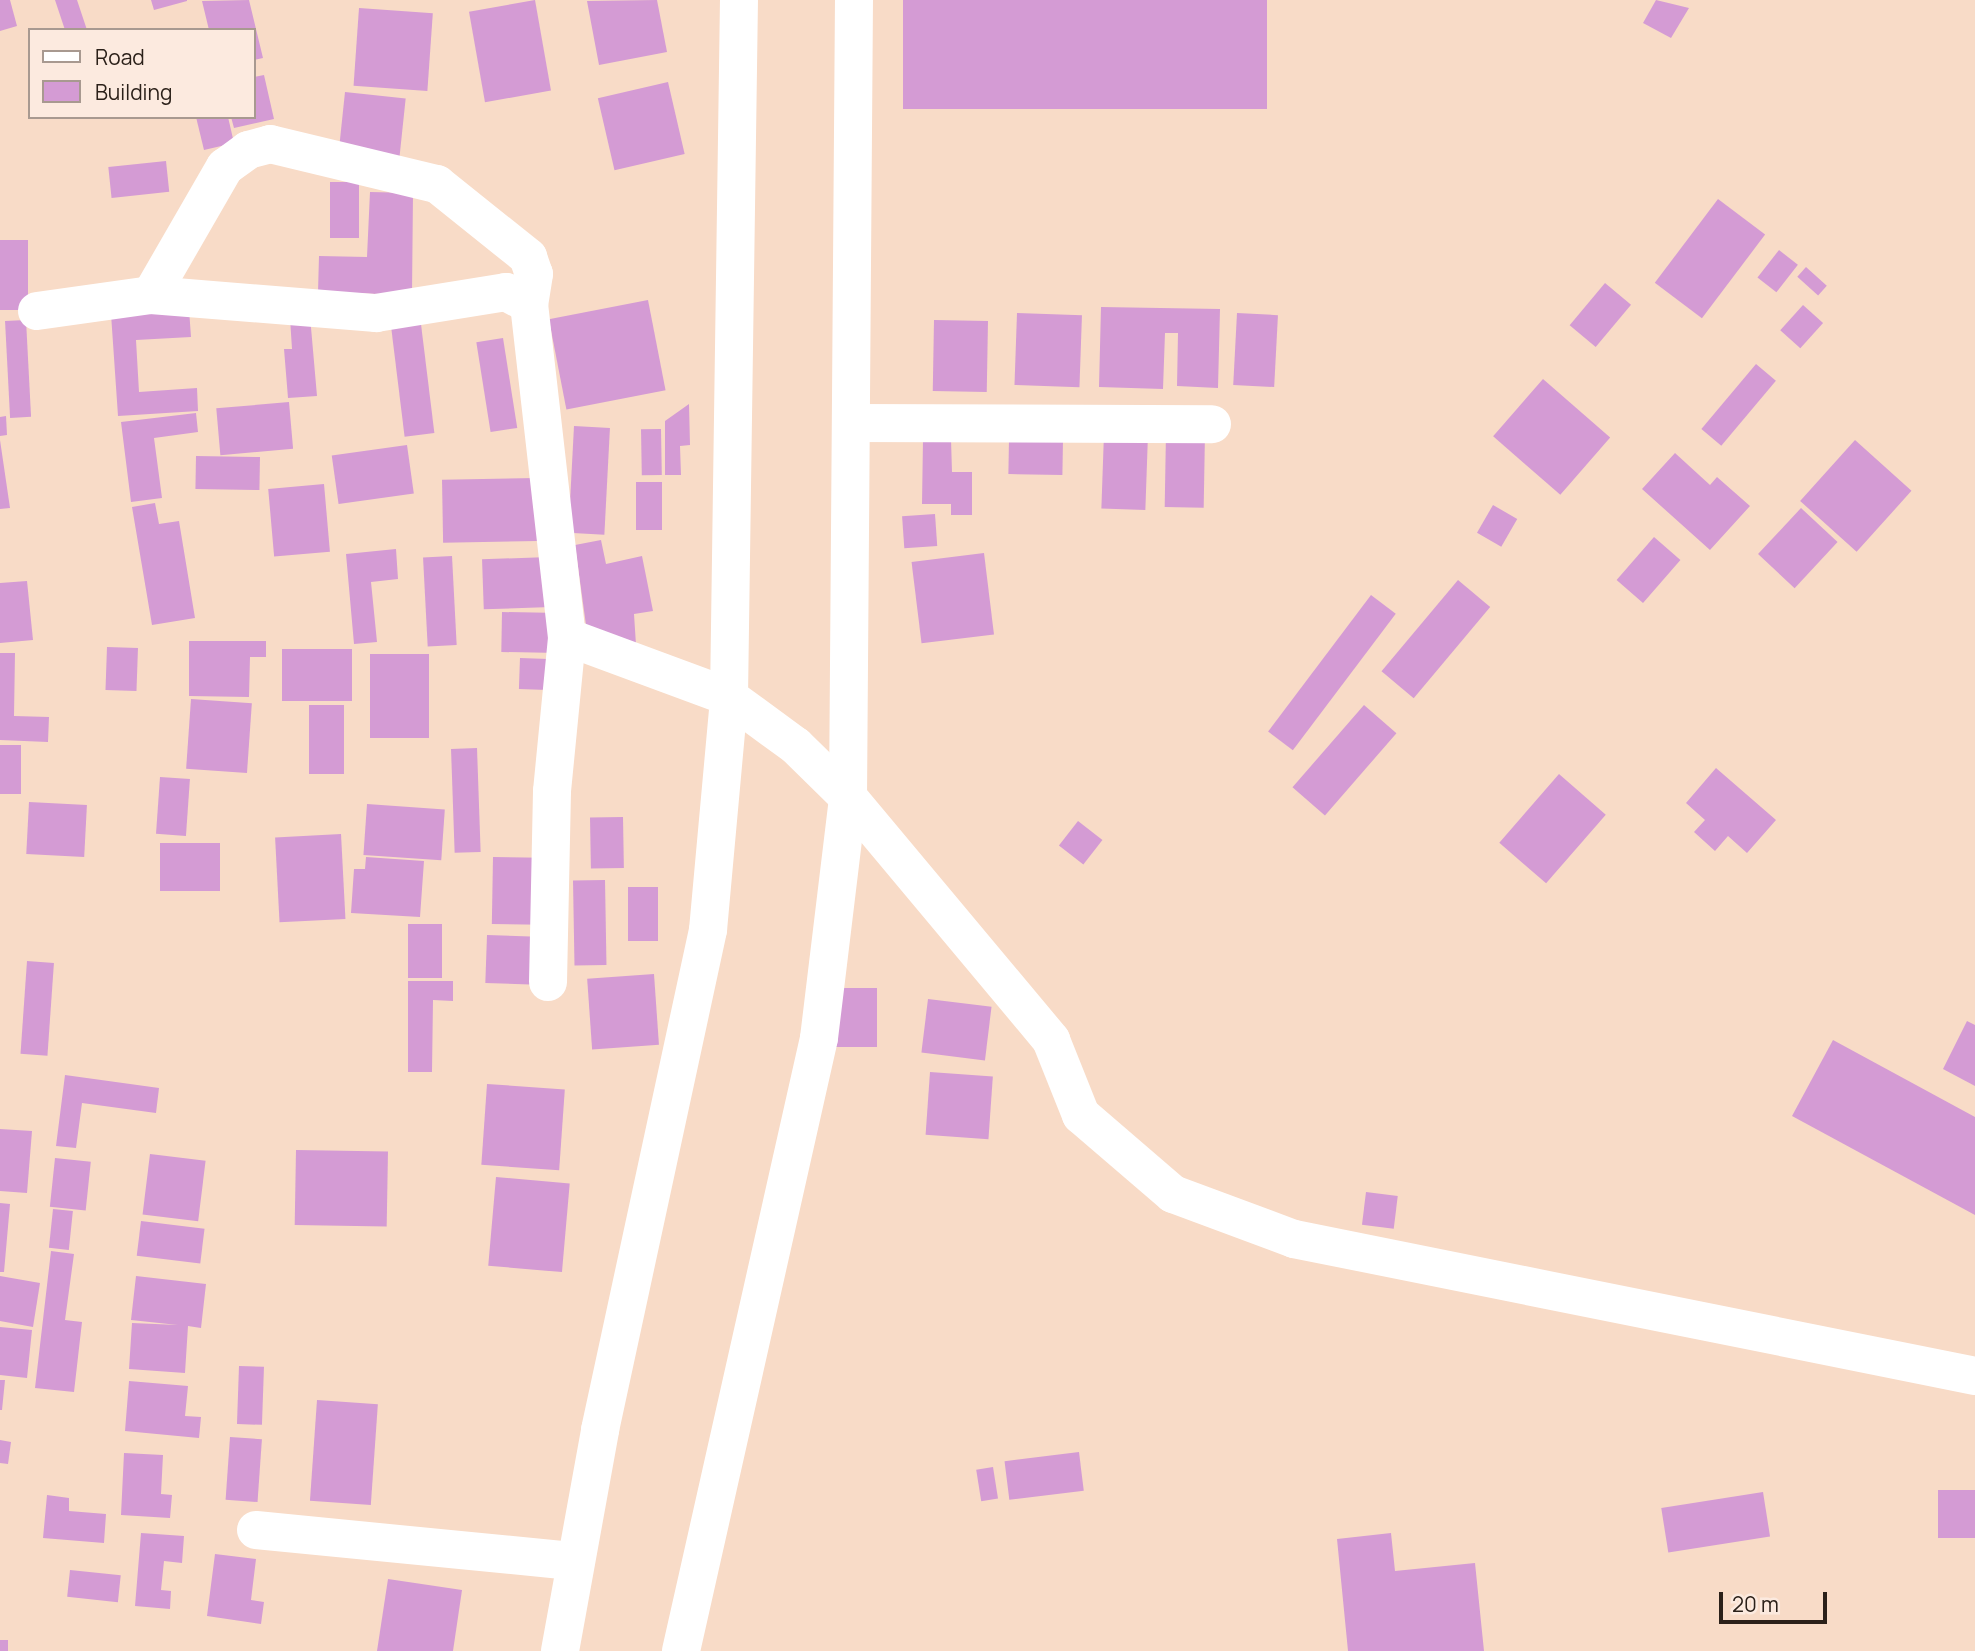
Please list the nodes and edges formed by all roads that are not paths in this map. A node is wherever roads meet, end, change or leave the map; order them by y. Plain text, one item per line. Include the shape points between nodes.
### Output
1 (739, 0) edge
2 (854, 0) edge
3 (151, 295) junction
4 (529, 304) junction
5 (37, 311) dead end
6 (852, 423) junction
7 (1212, 424) dead end
8 (567, 637) junction
9 (729, 697) junction
10 (848, 797) junction
11 (548, 982) dead end
12 (1975, 1376) edge
13 (256, 1530) dead end
14 (575, 1561) junction
15 (560, 1651) edge
16 (681, 1651) edge

1 - 9 street
2 - 6 street
3 - 4 street via 376,313 506,292
3 - 4 street via 226,167 248,150 270,144 437,184 528,257 534,274
3 - 5 street
4 - 8 street
6 - 7 street
6 - 10 street
8 - 9 street
8 - 11 street via 552,791
9 - 10 street via 796,746
9 - 14 street via 708,930
10 - 12 street via 1051,1040 1081,1115 1173,1195 1294,1239
10 - 16 street via 819,1038
13 - 14 street
14 - 15 street

